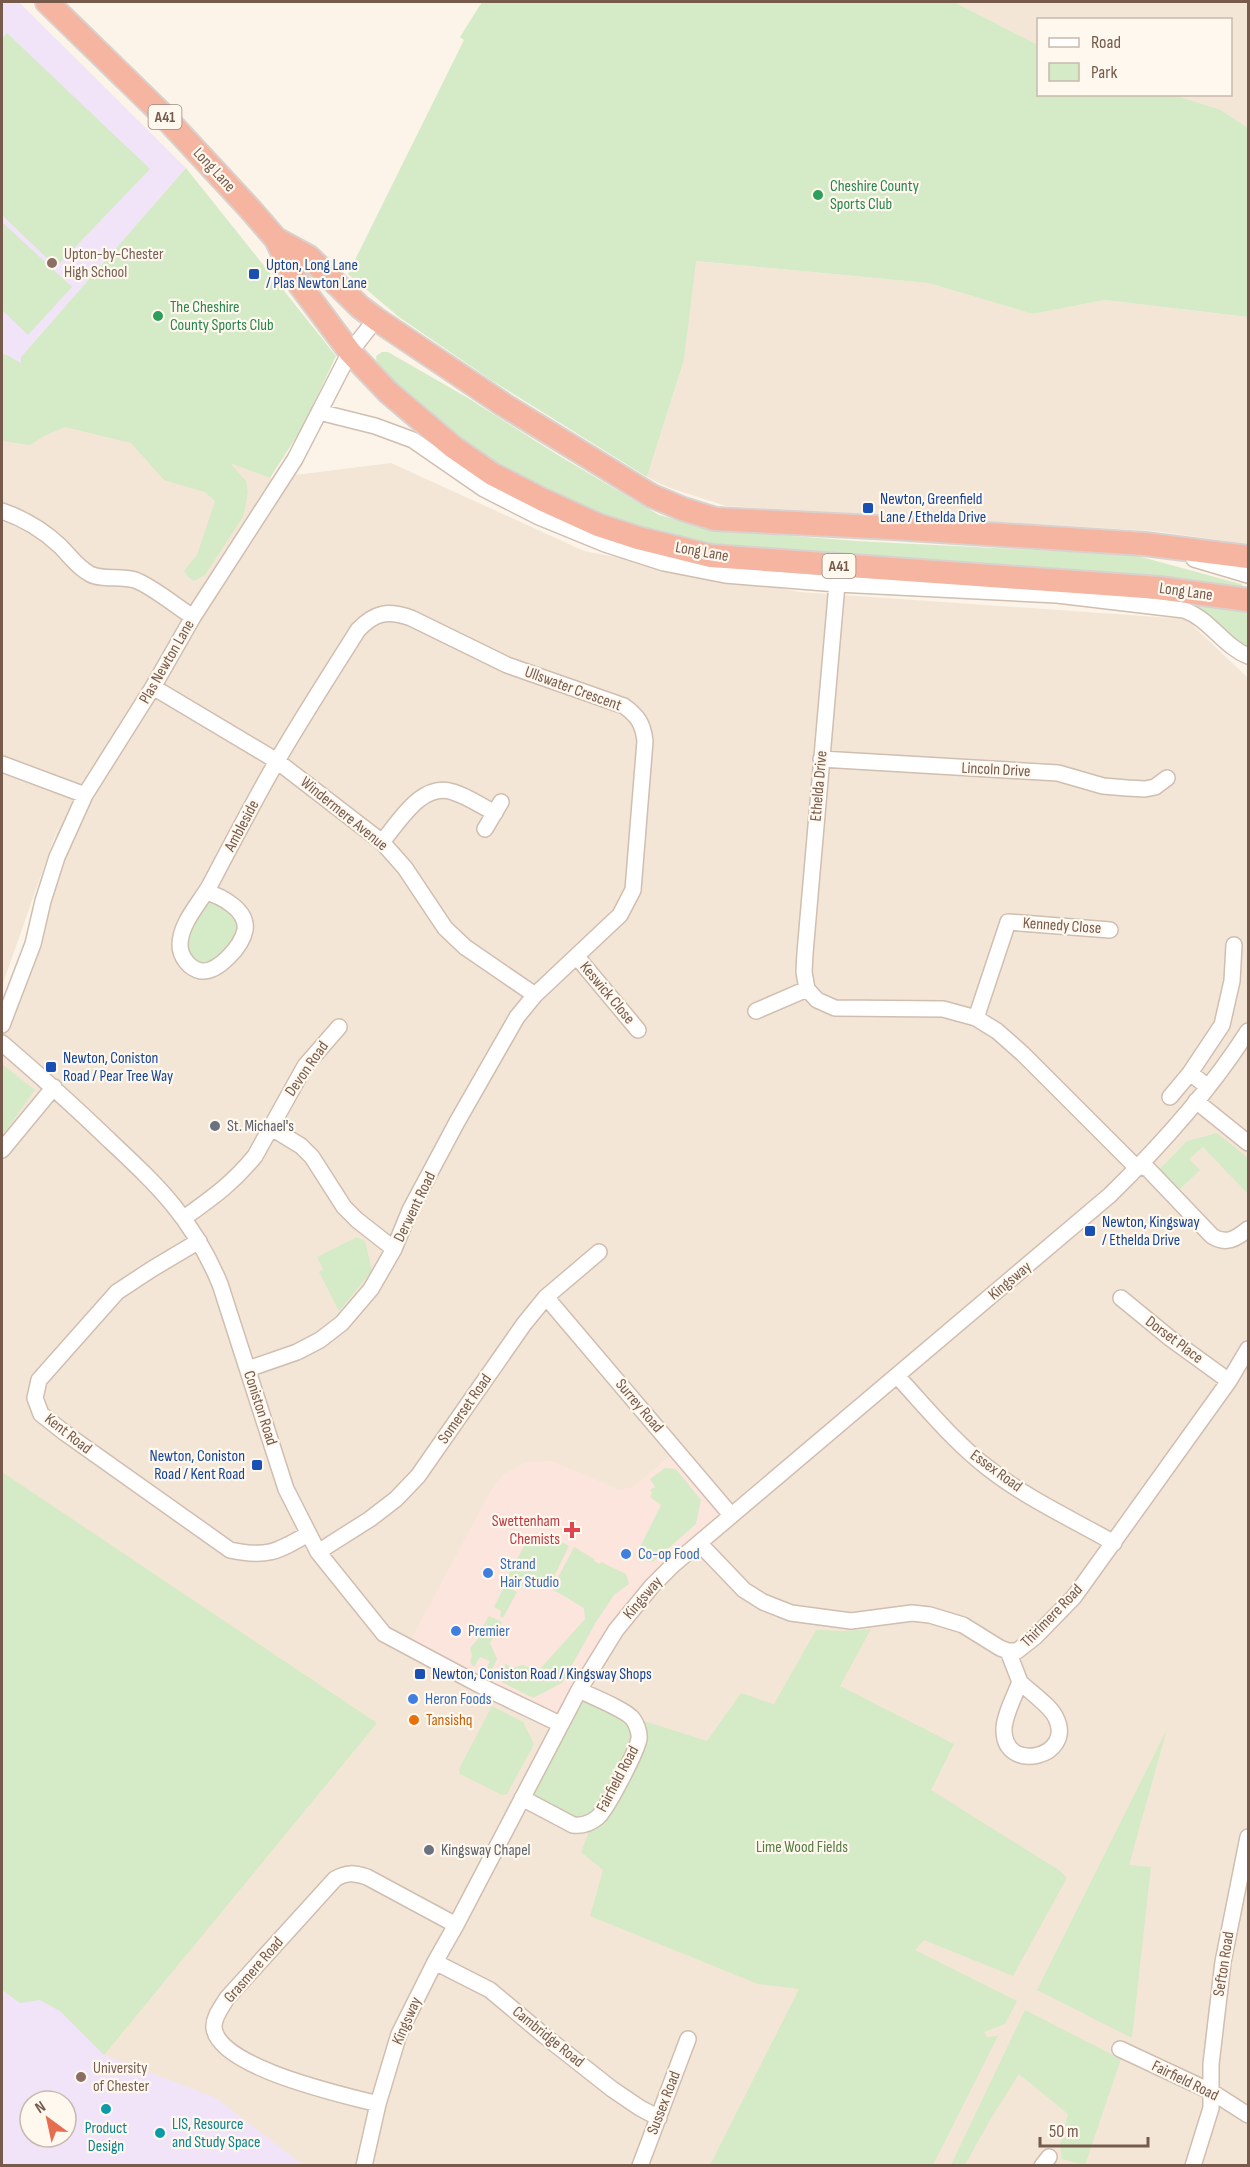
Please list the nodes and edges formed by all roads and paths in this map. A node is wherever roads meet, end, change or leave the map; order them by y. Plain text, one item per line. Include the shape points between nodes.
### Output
1 (47, 2) edge
2 (276, 239) junction
3 (376, 319) junction
4 (350, 352) junction
5 (319, 412) junction
6 (2, 511) edge
7 (1145, 544) junction
8 (1248, 557) edge
9 (1248, 575) edge
10 (837, 584) junction
11 (1248, 600) edge
12 (193, 617) junction
13 (1248, 656) edge
14 (153, 687) junction
15 (821, 759) junction
16 (277, 760) junction
17 (2, 764) edge
18 (1167, 778) dead end
19 (85, 795) junction
20 (485, 829) dead end
21 (382, 842) junction
22 (206, 892) junction
23 (1110, 930) dead end
24 (1238, 955) edge
25 (577, 957) junction
26 (807, 989) junction
27 (535, 995) junction
28 (756, 1011) dead end
29 (976, 1018) junction
30 (2, 1025) edge
31 (339, 1027) dead end
32 (638, 1030) dead end
33 (1248, 1031) edge
34 (2, 1043) edge
35 (1190, 1073) junction
36 (54, 1087) junction
37 (1208, 1087) junction
38 (1170, 1097) dead end
39 (1196, 1101) junction
40 (270, 1127) junction
41 (1248, 1143) edge
42 (2, 1150) edge
43 (1140, 1165) junction
44 (184, 1218) junction
45 (1248, 1229) edge
46 (199, 1241) junction
47 (394, 1249) junction
48 (598, 1252) dead end
49 (546, 1297) junction
50 (1121, 1298) dead end
51 (1248, 1349) edge
52 (248, 1369) junction
53 (897, 1376) junction
54 (1229, 1381) junction
55 (731, 1515) junction
56 (308, 1534) junction
57 (699, 1543) junction
58 (1114, 1543) junction
59 (318, 1551) junction
60 (1008, 1651) junction
61 (1020, 1682) junction
62 (579, 1690) junction
63 (560, 1724) junction
64 (522, 1798) junction
65 (1248, 1838) edge
66 (456, 1925) junction
67 (435, 1962) junction
68 (688, 2039) dead end
69 (1120, 2049) dead end
70 (1212, 2092) junction
71 (378, 2104) junction
72 (1248, 2115) edge
73 (659, 2118) junction
74 (364, 2166) edge
75 (640, 2166) edge
76 (1193, 2166) edge

1 - 2 highway, Long Lane / A41 via 162,114
2 - 3 highway, Long Lane / A41 via 309,257
2 - 4 highway, Long Lane / A41 via 294,277
3 - 4 street, Plas Newton Lane
3 - 7 highway, Long Lane / A41 via 504,405 652,496 715,519
4 - 5 street, Plas Newton Lane
4 - 11 highway, Long Lane / A41 via 416,417 492,474 598,525 638,538 711,556 1159,588
5 - 10 street, Long Lane via 413,440 484,489 539,517 615,547 664,563 725,575
5 - 12 street, Plas Newton Lane via 295,459
6 - 12 street via 39,528 92,576 120,576 137,581
7 - 8 highway, Long Lane / A41
7 - 9 street
10 - 13 street, Long Lane via 1058,595 1184,610 1196,614 1237,651
10 - 15 street, Ethelda Drive
12 - 14 street, Plas Newton Lane
14 - 16 street, Windermere Avenue
14 - 19 street, Plas Newton Lane
15 - 18 street, Lincoln Drive via 1058,773 1103,786 1145,789
15 - 26 street, Ethelda Drive via 805,953
16 - 21 street, Windermere Avenue
16 - 22 street, Ambleside
16 - 25 street, Ullswater Crescent via 358,630 382,614 411,618 507,665 624,706 636,714 645,741 633,890 620,915
17 - 19 street
19 - 30 street, Plas Newton Lane via 57,857 33,944
20 - 21 street via 498,808 452,791 435,790 420,798
21 - 27 street, Windermere Avenue via 405,868 445,928 465,947
22 - 22 street, Ambleside via 183,930 180,944 181,957 201,971 215,969 233,952 245,931 244,921 228,902
23 - 29 street, Kennedy Close via 1008,922
24 - 35 street via 1222,1025
25 - 27 street, Ullswater Crescent
25 - 32 street, Keswick Close
26 - 28 street
26 - 29 street via 817,1000 835,1008 944,1009
27 - 47 street, Derwent Road via 517,1017 463,1112 410,1210
29 - 43 street via 997,1031 1132,1162
31 - 40 street, Devon Road via 305,1066
33 - 37 street, Kingsway
34 - 36 street, Coniston Road
35 - 37 street
35 - 38 street
36 - 42 street
36 - 44 street, Coniston Road via 145,1172
37 - 39 street, Kingsway
39 - 41 street
39 - 43 street, Kingsway
40 - 44 street, Devon Road via 237,1179
40 - 47 street via 301,1146 344,1207
43 - 45 street via 1214,1238 1233,1240
43 - 53 street, Kingsway via 1077,1225
44 - 46 street, Coniston Road
46 - 52 street, Coniston Road via 219,1284
46 - 56 street, Kent Road via 117,1292 39,1380 35,1398 41,1414 65,1433 230,1550 266,1554
47 - 52 street, Derwent Road via 372,1289 342,1323 297,1352
48 - 49 street, Somerset Road
49 - 55 street, Surrey Road
49 - 59 street, Somerset Road via 418,1476 379,1512
50 - 54 street, Dorset Place
51 - 54 street, Thirlmere Road
52 - 56 street, Coniston Road via 286,1489
53 - 55 street, Kingsway
53 - 58 street, Essex Road via 986,1467
54 - 58 street, Thirlmere Road
55 - 57 street, Kingsway
56 - 59 street, Coniston Road
57 - 60 street, Thirlmere Road via 744,1590 791,1613 851,1621 912,1613 930,1615 963,1625
57 - 62 street, Kingsway via 635,1605
58 - 60 street, Thirlmere Road via 1074,1597 1035,1637 1022,1648
59 - 63 street, Coniston Road via 384,1634
60 - 61 street
61 - 61 street via 1051,1710 1059,1725 1051,1749 1035,1757 1025,1757 1009,1747 1003,1729
62 - 63 street, Kingsway
62 - 64 street, Fairfield Road via 631,1717 637,1730 638,1740 615,1790 598,1817 578,1825
63 - 64 street, Kingsway
64 - 66 street, Kingsway
65 - 70 street, Sefton Road via 1223,1962 1211,2064
66 - 67 street, Kingsway
66 - 71 street, Grasmere Road via 367,1877 345,1873 335,1879 227,1998 215,2018 221,2044 244,2059 279,2076
67 - 71 street, Kingsway via 399,2034
67 - 73 street, Cambridge Road via 490,1990 612,2089
68 - 73 street, Sussex Road
69 - 70 street, Fairfield Road
70 - 72 street, Fairfield Road
70 - 76 street, Sefton Road via 1211,2108
71 - 74 street, Kingsway
73 - 75 street, Sussex Road

